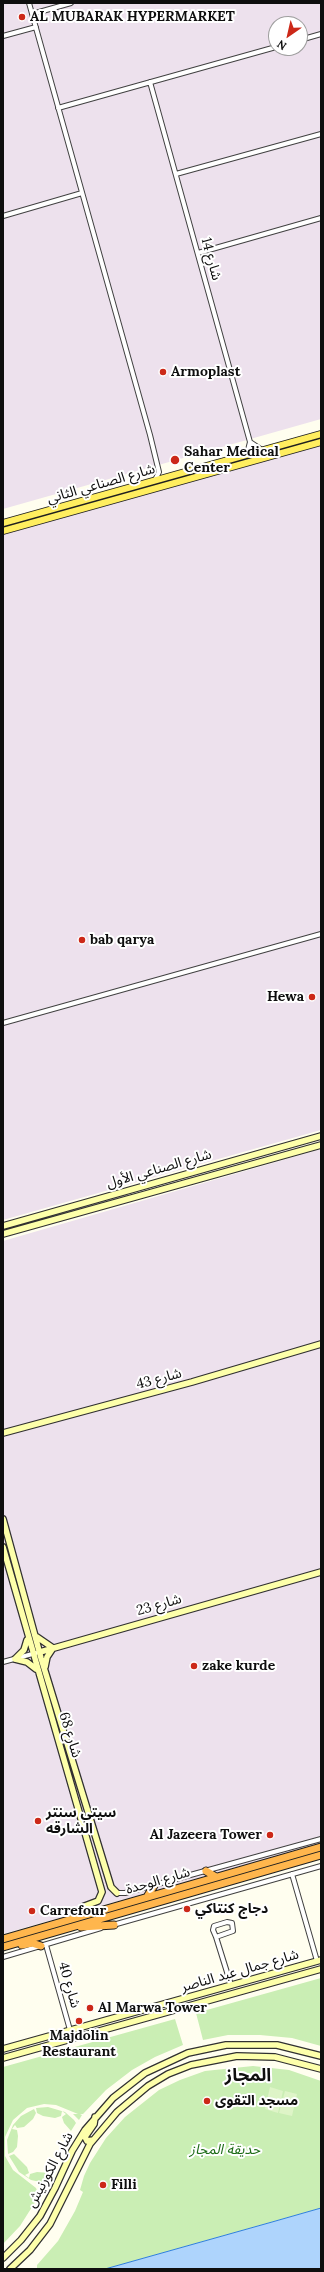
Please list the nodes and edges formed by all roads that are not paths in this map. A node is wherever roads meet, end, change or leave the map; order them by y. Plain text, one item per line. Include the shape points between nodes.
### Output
1 (29, 3) edge
2 (71, 3) edge
3 (32, 14) junction
4 (36, 27) junction
5 (321, 34) edge
6 (3, 36) edge
7 (308, 38) edge
8 (268, 49) edge
9 (150, 82) junction
10 (58, 108) junction
11 (321, 134) edge
12 (176, 174) junction
13 (82, 193) junction
14 (3, 216) edge
15 (321, 218) edge
16 (198, 253) junction
17 (321, 434) edge
18 (250, 442) junction
19 (321, 442) edge
20 (262, 450) junction
21 (247, 454) junction
22 (158, 468) junction
23 (168, 477) junction
24 (154, 481) junction
25 (3, 523) edge
26 (3, 530) edge
27 (321, 934) edge
28 (3, 1023) edge
29 (321, 1136) edge
30 (321, 1145) edge
31 (3, 1226) edge
32 (3, 1234) edge
33 (321, 1344) edge
34 (3, 1433) edge
35 (3, 1519) edge
36 (3, 1547) edge
37 (321, 1572) edge
38 (35, 1635) junction
39 (27, 1637) junction
40 (52, 1648) junction
41 (40, 1652) junction
42 (32, 1654) junction
43 (15, 1659) junction
44 (3, 1662) edge
45 (45, 1670) junction
46 (38, 1671) junction
47 (58, 1738) junction
48 (86, 1804) junction
49 (321, 1839) edge
50 (321, 1847) edge
51 (321, 1855) edge
52 (102, 1856) junction
53 (92, 1857) junction
54 (321, 1866) edge
55 (206, 1871) junction
56 (292, 1874) junction
57 (216, 1877) junction
58 (155, 1884) junction
59 (117, 1893) joint
60 (147, 1897) junction
61 (76, 1918) junction
62 (114, 1924) junction
63 (71, 1926) junction
64 (216, 1937) junction
65 (3, 1939) edge
66 (43, 1945) junction
67 (6, 1946) edge
68 (3, 1957) edge
69 (319, 1960) edge
70 (321, 1968) edge
71 (231, 1985) junction
72 (70, 2030) junction
73 (24, 2043) junction
74 (3, 2049) edge
75 (3, 2056) edge
76 (321, 2056) edge
77 (321, 2068) edge
78 (95, 2117) junction
79 (93, 2140) junction
80 (3, 2258) edge
81 (10, 2269) edge

1 - 3 street
2 - 3 street
3 - 4 street
4 - 6 street
4 - 10 street
5 - 7 street
8 - 9 street
9 - 10 street
9 - 12 street, شارع 14
10 - 13 street
11 - 12 street
12 - 16 street, شارع 14
13 - 14 street
13 - 22 street
15 - 16 street
16 - 18 street, شارع 14
17 - 20 main road, شارع الصناعي الثاني
18 - 20 street
18 - 21 street, شارع 14
19 - 26 main road, شارع الصناعي الثاني
20 - 21 main road, شارع الصناعي الثاني
21 - 23 main road, شارع الصناعي الثاني
22 - 23 street
22 - 24 street via 158,475
23 - 24 main road, شارع الصناعي الثاني
24 - 25 main road, شارع الصناعي الثاني
27 - 28 street
29 - 31 street, شارع الصناعي الأول
30 - 32 street, شارع الصناعي الأول
33 - 34 street, شارع 43
35 - 38 street, شارع 68
36 - 39 street, شارع 68
37 - 40 street, شارع 23
38 - 40 street
38 - 41 street, شارع 68
39 - 42 street, شارع 68
39 - 43 street via 25,1648
40 - 41 street, شارع 23
40 - 45 street via 47,1657
41 - 42 street, شارع 23
41 - 45 street, شارع 68
42 - 43 street, شارع 23
42 - 46 street, شارع 68
43 - 44 street, شارع 23
43 - 46 street via 27,1662
45 - 48 street, شارع 68
46 - 47 street, شارع 68
47 - 48 street via 65,1745 79,1796
47 - 53 street, شارع 68
48 - 52 street, شارع 68
49 - 55 street
50 - 57 highway, شارع الوحدة
51 - 63 highway, شارع الوحدة
52 - 53 street via 100,1865
52 - 59 street, شارع 68 via 111,1887
53 - 61 street, شارع 68 via 101,1897 96,1903 81,1908
54 - 56 street
55 - 57 highway
55 - 58 street
56 - 62 street
56 - 69 street
57 - 60 highway, شارع الوحدة
58 - 59 street
58 - 60 highway
60 - 61 highway, شارع الوحدة
61 - 65 highway, شارع الوحدة
62 - 63 highway
62 - 66 street
63 - 67 highway, شارع الوحدة
64 - 64 street via 231,1932 234,1928 232,1923 214,1926
64 - 71 street
66 - 67 highway via 32,1943
66 - 68 street
66 - 72 street, شارع 40
69 - 71 street, شارع جمال عبد الناصر
70 - 75 street, شارع جمال عبد الناصر
71 - 72 street, شارع جمال عبد الناصر
72 - 73 street, شارع جمال عبد الناصر
73 - 74 street, شارع جمال عبد الناصر
73 - 75 street
76 - 78 street, شارع الكورنيش via 292,2048 261,2044 226,2045 196,2051 166,2062 135,2079
77 - 79 street, شارع الكورنيش via 285,2059 245,2056 219,2058 185,2067 138,2092
78 - 79 street via 94,2124 85,2137 87,2141
78 - 80 street, شارع الكورنيش via 76,2144 40,2216
79 - 81 street, شارع الكورنيش via 50,2224 30,2250

